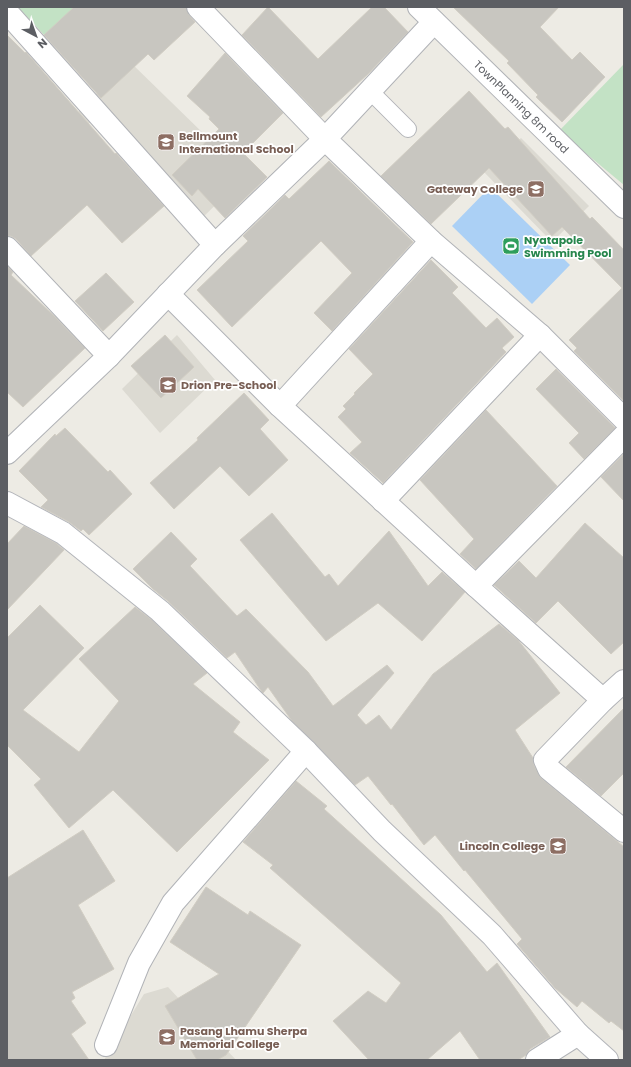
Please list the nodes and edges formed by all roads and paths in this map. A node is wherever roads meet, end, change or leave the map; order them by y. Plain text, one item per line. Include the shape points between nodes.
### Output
1 (198, 7) edge
2 (7, 12) edge
3 (427, 14) edge
4 (370, 90) junction
5 (408, 129) dead end
6 (325, 139) junction
7 (624, 207) edge
8 (431, 241) junction
9 (215, 245) junction
10 (7, 248) edge
11 (168, 294) junction
12 (540, 335) junction
13 (109, 356) junction
14 (280, 406) junction
15 (624, 419) edge
16 (624, 436) edge
17 (7, 453) edge
18 (383, 501) junction
19 (7, 503) edge
20 (476, 586) junction
21 (624, 682) edge
22 (603, 700) junction
23 (306, 751) junction
24 (624, 831) edge
25 (578, 1034) junction
26 (106, 1046) dead end
27 (537, 1060) edge
28 (607, 1060) edge

1 - 6 street
2 - 9 street
3 - 4 street
3 - 7 street, TownPlanning 8m road
4 - 5 lane
4 - 6 street
6 - 8 street
6 - 9 street
8 - 12 street
8 - 14 street
9 - 11 street
10 - 13 street
11 - 13 street
11 - 14 street
12 - 15 street
12 - 18 street
13 - 17 street
14 - 18 street
16 - 20 street
18 - 20 street
19 - 23 street via 62,533 160,611
20 - 22 street
21 - 22 street
22 - 24 street via 545,760 549,769
23 - 25 street via 382,831 492,935
23 - 26 street via 173,903 140,963
25 - 27 street
25 - 28 street

